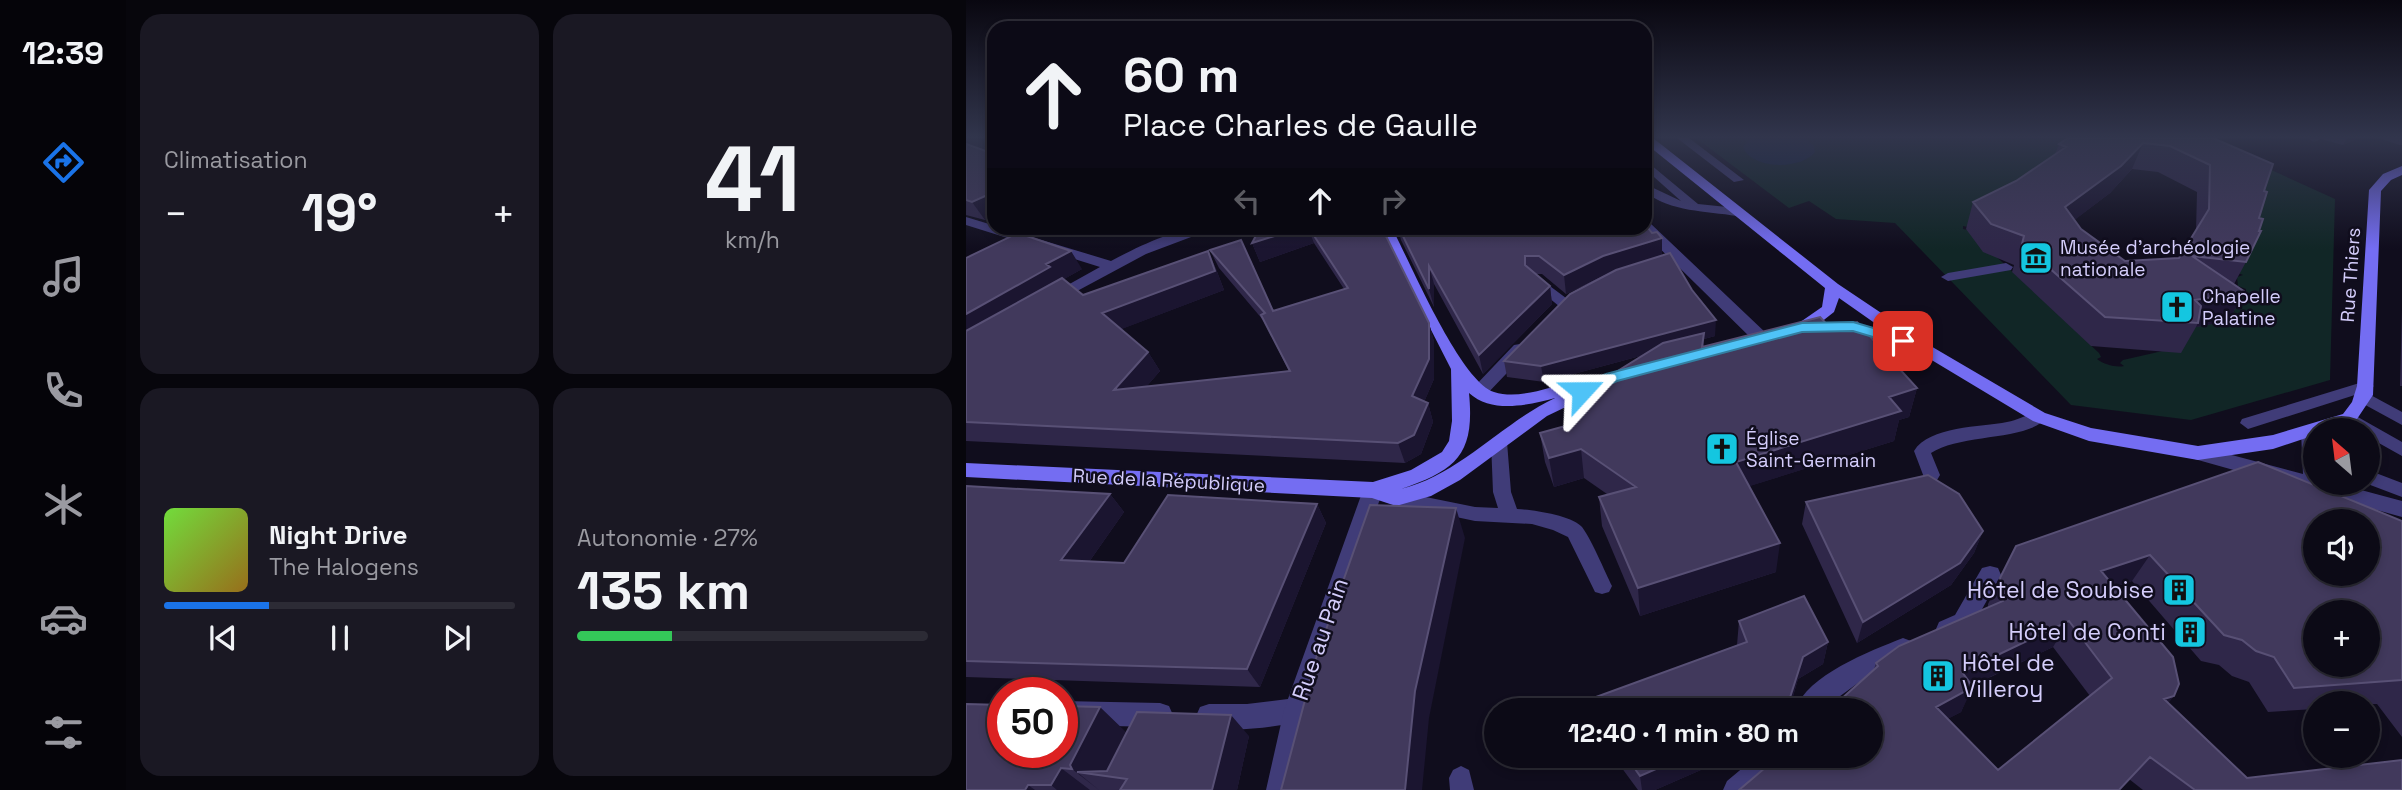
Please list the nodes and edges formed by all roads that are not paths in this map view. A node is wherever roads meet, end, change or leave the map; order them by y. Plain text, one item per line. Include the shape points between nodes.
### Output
1 (1659, 175) edge
2 (1691, 175) edge
3 (1731, 175) edge
4 (2392, 175) edge
5 (1738, 180) dead end
6 (1652, 193) edge
7 (1693, 205) junction
8 (1737, 212) junction
9 (966, 221) edge
10 (987, 228) edge
11 (1010, 235) edge
12 (1188, 235) edge
13 (1393, 235) edge
14 (1652, 235) edge
15 (1111, 267) junction
16 (2006, 267) dead end
17 (1948, 277) dead end
18 (1535, 279) edge
19 (1833, 287) junction
20 (1038, 308) edge
21 (1549, 319) edge
22 (1782, 333) junction
23 (1532, 337) edge
24 (1737, 345) edge
25 (1923, 349) junction
26 (1459, 375) junction
27 (1618, 376) edge
28 (1582, 388) junction
29 (2365, 391) junction
30 (1479, 392) junction
31 (2039, 417) junction
32 (2349, 418) edge
33 (2402, 419) edge
34 (2248, 423) dead end
35 (2303, 434) edge
36 (2380, 437) edge
37 (1499, 442) junction
38 (2402, 450) edge
39 (2198, 453) junction
40 (966, 470) edge
41 (1931, 475) edge
42 (2303, 481) edge
43 (2380, 482) edge
44 (1373, 490) junction
45 (2402, 490) edge
46 (2352, 495) edge
47 (1396, 498) junction
48 (2402, 509) edge
49 (1510, 515) junction
50 (1990, 575) dead end
51 (1602, 586) dead end
52 (1816, 698) edge
53 (1296, 710) junction
54 (1078, 713) edge
55 (1152, 715) junction
56 (1138, 744) edge
57 (1763, 768) edge
58 (1279, 790) edge
59 (1736, 790) edge

1 - 7 lane
2 - 8 main road
3 - 5 lane
4 - 29 main road, Rue Thiers via 2375,190
6 - 7 lane via 1660,199
7 - 8 lane
8 - 19 main road
9 - 10 street
11 - 15 street
12 - 15 street
13 - 26 main road
14 - 22 street via 1671,261
15 - 20 street
16 - 17 street
18 - 21 street via 1570,300
19 - 22 main road via 1829,309
19 - 25 main road
22 - 24 main road
22 - 25 main road via 1853,327
23 - 30 street
25 - 31 main road
26 - 30 main road
26 - 44 main road, Rue de la République via 1460,432 1455,451 1425,471
27 - 28 main road
28 - 30 main road via 1523,400
28 - 37 main road
29 - 32 main road
29 - 33 lane
29 - 34 lane
31 - 39 main road via 2089,434
31 - 41 lane via 2010,429 1934,441 1922,451
35 - 39 main road
36 - 38 lane
37 - 47 main road via 1424,491
37 - 49 lane via 1502,492
39 - 42 street
40 - 44 main road, Rue de la République
43 - 45 lane
44 - 47 main road, Rue de la République
44 - 53 street, Rue au Pain
46 - 48 street
47 - 49 lane via 1475,514
49 - 51 lane via 1532,517 1575,532
50 - 52 street via 1963,622 1853,675
53 - 55 street via 1247,716
53 - 58 street, Rue au Pain
54 - 55 street
55 - 56 street
57 - 59 street

